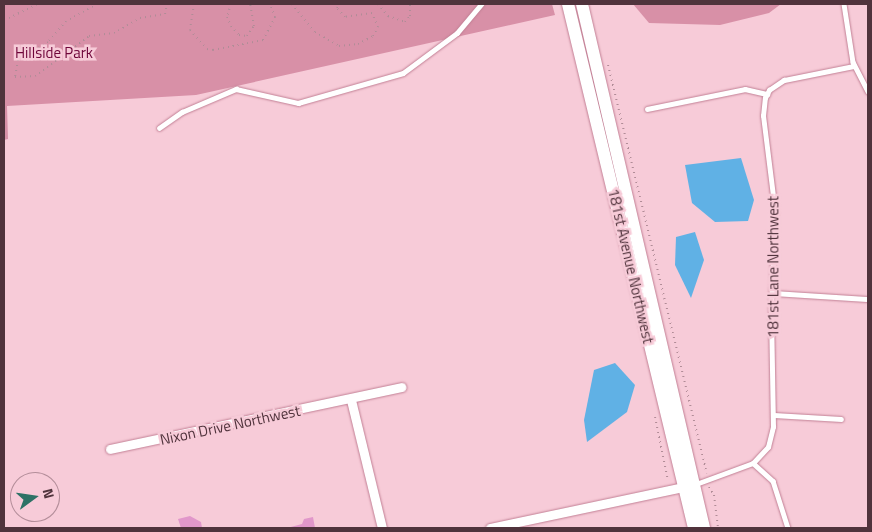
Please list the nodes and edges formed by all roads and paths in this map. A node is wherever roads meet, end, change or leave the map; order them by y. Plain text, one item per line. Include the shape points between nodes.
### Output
1 (38, 4) edge
2 (97, 4) edge
3 (168, 4) edge
4 (194, 4) edge
5 (231, 4) edge
6 (250, 4) edge
7 (270, 4) edge
8 (292, 4) edge
9 (340, 4) edge
10 (378, 4) edge
11 (410, 4) edge
12 (481, 4) edge
13 (568, 4) edge
14 (582, 4) edge
15 (844, 4) edge
16 (4, 18) edge
17 (608, 62) dead end
18 (854, 66) junction
19 (868, 91) edge
20 (767, 94) junction
21 (647, 109) dead end
22 (159, 128) dead end
23 (772, 293) junction
24 (868, 299) edge
25 (400, 388) dead end
26 (351, 400) junction
27 (774, 415) junction
28 (840, 419) dead end
29 (110, 449) dead end
30 (753, 463) junction
31 (707, 474) dead end
32 (690, 485) junction
33 (708, 486) dead end
34 (382, 528) edge
35 (490, 528) edge
36 (694, 528) edge
37 (704, 528) edge
38 (718, 528) edge
39 (788, 528) edge

1 - 16 path
2 - 3 path via 66,22 48,42 18,60 15,77 35,76 89,36 114,33 140,18 164,14
4 - 7 path via 190,30 207,49 213,50 262,40 275,17
5 - 6 path via 227,17 239,36 247,36 254,26
8 - 9 path via 315,32 340,46 358,44 373,36 378,27 372,12 345,17 337,8
10 - 11 path via 388,16 405,22 410,16
12 - 22 lane via 457,33 403,73 298,103 257,91 236,89 182,112
13 - 32 main road, 181st Avenue Northwest
14 - 32 main road, 181st Avenue Northwest
15 - 18 lane
17 - 31 path
18 - 19 lane
18 - 20 lane via 784,80
20 - 21 lane via 745,89
20 - 23 lane, 181st Lane Northwest via 763,116 776,212
23 - 24 lane
23 - 27 lane, 181st Lane Northwest
25 - 26 street, Nixon Drive Northwest
26 - 29 street, Nixon Drive Northwest
26 - 34 street
27 - 28 lane
27 - 30 lane, 181st Lane Northwest via 768,447
30 - 32 lane, 181st Lane Northwest via 719,478
30 - 39 lane via 773,481
32 - 35 street
32 - 36 main road, 181st Avenue Northwest
32 - 37 main road, 181st Avenue Northwest
33 - 38 path via 714,495

